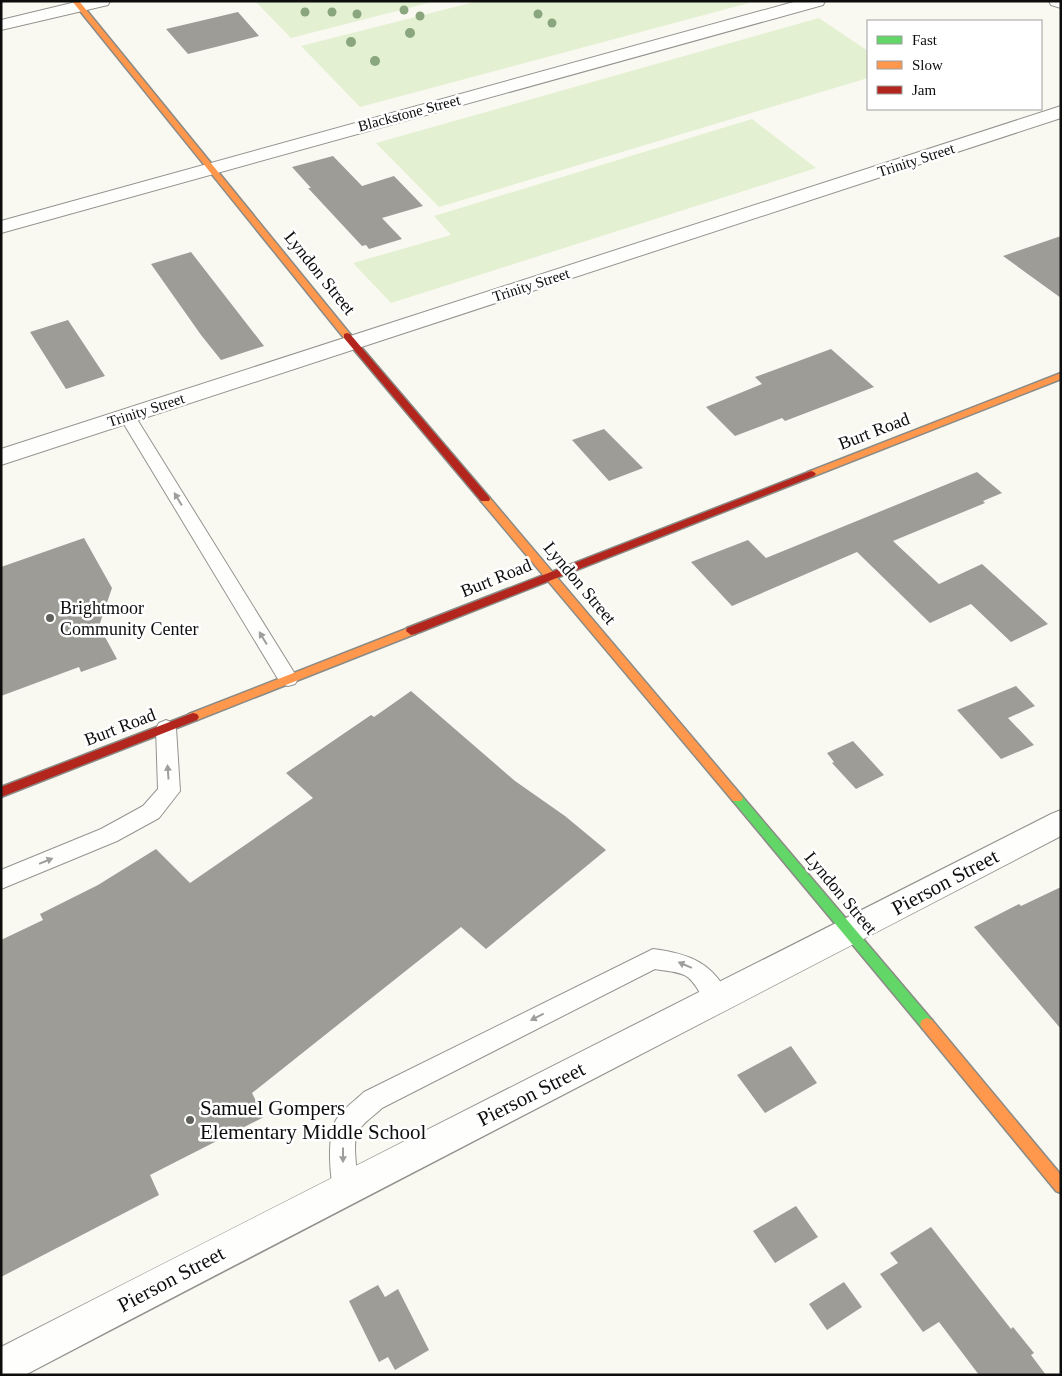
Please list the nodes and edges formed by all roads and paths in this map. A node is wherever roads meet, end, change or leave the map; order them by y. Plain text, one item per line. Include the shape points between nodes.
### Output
1 (102, 1) edge
2 (816, 1) edge
3 (1057, 1) edge
4 (1061, 3) edge
5 (77, 4) edge
6 (1, 25) edge
7 (1061, 112) edge
8 (211, 168) junction
9 (1, 227) edge
10 (352, 342) junction
11 (1061, 376) edge
12 (128, 416) junction
13 (1, 457) edge
14 (550, 576) junction
15 (288, 679) junction
16 (166, 728) junction
17 (1, 792) edge
18 (1061, 822) edge
19 (1, 880) edge
20 (850, 931) junction
21 (719, 999) junction
22 (1061, 1186) edge
23 (345, 1188) junction
24 (1, 1367) edge

1 - 5 street
2 - 8 street, Blackstone Street
3 - 4 street
5 - 6 street
5 - 8 street, Lyndon Street
7 - 10 street, Trinity Street
8 - 9 street, Blackstone Street
8 - 10 street, Lyndon Street
10 - 12 street, Trinity Street
10 - 14 street, Lyndon Street
11 - 14 street, Burt Road
12 - 13 street, Trinity Street
15 -> 12 lane
14 - 15 street, Burt Road
14 - 20 street, Lyndon Street
15 - 16 street, Burt Road
16 - 17 street, Burt Road
19 -> 16 lane via 110,835 151,812 169,791
18 - 20 street, Pierson Street
20 - 21 street, Pierson Street
20 - 22 street, Lyndon Street
21 - 23 street, Pierson Street
21 -> 23 lane via 696,970 676,962 653,959 373,1100 346,1126 343,1151
23 - 24 street, Pierson Street

